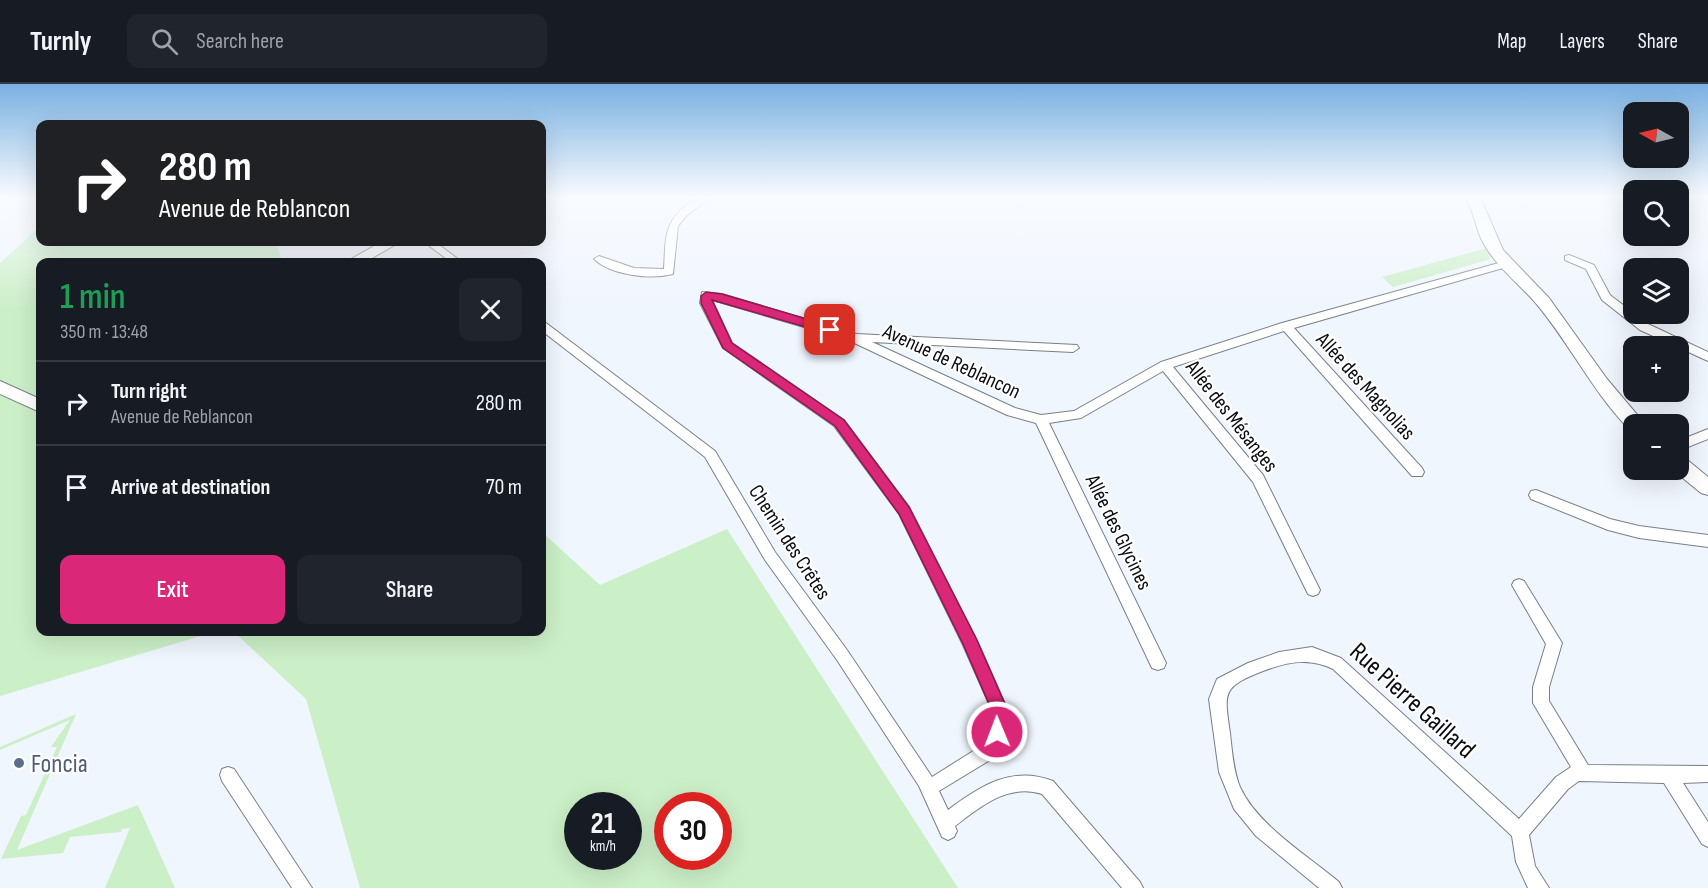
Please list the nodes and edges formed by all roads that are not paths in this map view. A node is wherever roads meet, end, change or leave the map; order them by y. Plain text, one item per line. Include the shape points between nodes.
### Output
1 (673, 235) edge
2 (1489, 235) edge
3 (384, 246) edge
4 (435, 246) edge
5 (362, 258) edge
6 (451, 258) edge
7 (1569, 258) dead end
8 (599, 259) dead end
9 (1506, 264) junction
10 (1286, 326) junction
11 (546, 329) edge
12 (852, 337) junction
13 (1073, 348) dead end
14 (1708, 357) edge
15 (1165, 365) junction
16 (0, 387) edge
17 (36, 403) edge
18 (1625, 414) edge
19 (1041, 420) junction
20 (1708, 434) edge
21 (1689, 442) edge
22 (1417, 472) dead end
23 (1689, 472) edge
24 (1708, 488) edge
25 (1536, 495) dead end
26 (1708, 541) edge
27 (1519, 585) dead end
28 (1312, 590) dead end
29 (1158, 663) dead end
30 (1583, 772) junction
31 (1708, 774) edge
32 (228, 775) dead end
33 (1669, 775) junction
34 (928, 788) junction
35 (1520, 832) junction
36 (1708, 838) edge
37 (303, 888) edge
38 (1134, 888) edge
39 (1333, 888) edge
40 (1540, 888) edge

1 - 8 street via 669,272 644,275
2 - 9 street
3 - 5 street
4 - 6 street
7 - 14 street via 1590,267 1606,297 1644,327
9 - 10 street, Avenue de Reblancon
9 - 18 street via 1549,308 1582,361
10 - 15 street, Avenue de Reblancon
10 - 22 street, Allée des Magnolias
11 - 34 street, Chemin des Crêtes via 710,454 770,556 842,655
12 - 13 street
12 - 19 street, Avenue de Reblancon via 1011,412
12 - 34 street, Avenue de Reblancon via 706,296 727,345 840,423 904,511 970,643 997,704 997,732 984,754
15 - 19 street, Avenue de Reblancon via 1077,415
15 - 28 street, Allée des Mésanges via 1258,479
16 - 17 street
19 - 29 street, Allée des Glycines
20 - 21 street
23 - 24 street
25 - 26 street via 1608,524
27 - 30 street via 1554,643 1554,653 1538,691 1540,703
30 - 33 street
30 - 35 street via 1562,783
31 - 33 street
32 - 37 street
33 - 36 street
34 - 38 street, Chemin des Crêtes via 947,827 977,799 992,792 1020,782 1047,787
35 - 39 street, Rue Pierre Gaillard via 1339,664 1312,654 1290,656 1222,684 1217,699 1228,770 1232,789 1249,816
35 - 40 street via 1523,857

